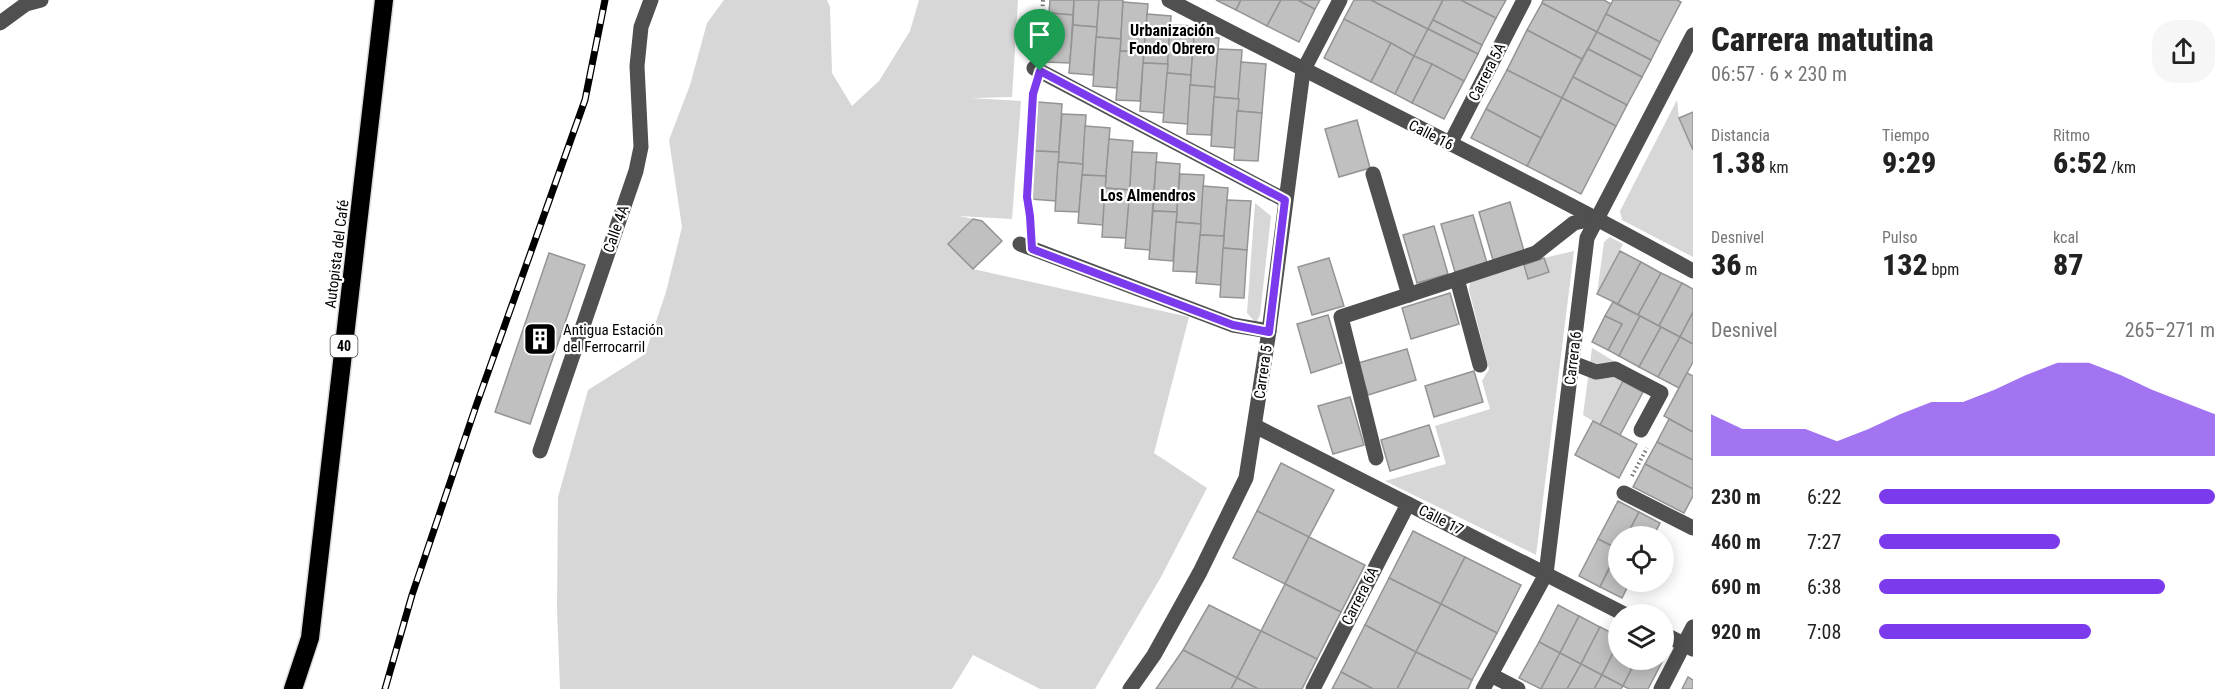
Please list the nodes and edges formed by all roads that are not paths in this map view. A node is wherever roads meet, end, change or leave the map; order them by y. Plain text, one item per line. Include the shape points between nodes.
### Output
1 (41, 0) edge
2 (384, 0) edge
3 (651, 0) edge
4 (1169, 0) edge
5 (1340, 0) edge
6 (1524, 0) edge
7 (0, 23) edge
8 (1693, 35) edge
9 (1037, 70) road end
10 (1303, 71) junction
11 (1450, 144) junction
12 (1373, 174) dead end
13 (1285, 200) junction
14 (1598, 218) junction
15 (1026, 246) road end
16 (1693, 271) edge
17 (1457, 279) junction
18 (1409, 295) junction
19 (1269, 332) junction
20 (1573, 363) junction
21 (1480, 365) dead end
22 (1255, 426) junction
23 (1641, 430) dead end
24 (540, 451) dead end
25 (1376, 458) dead end
26 (1624, 493) road end
27 (1408, 504) junction
28 (1693, 528) edge
29 (1546, 574) junction
30 (1608, 606) edge
31 (1693, 627) edge
32 (1674, 639) edge
33 (1688, 647) edge
34 (1491, 675) junction
35 (293, 689) edge
36 (1130, 689) edge
37 (1313, 689) edge
38 (1483, 689) edge
39 (1518, 689) edge
40 (1661, 689) edge

1 - 7 street via 26,4
2 - 35 highway, Autopista del Café / 40 via 310,638
3 - 24 street, Calle 4A via 641,27 637,66 641,147 636,171
4 - 10 street, Calle 16
5 - 10 street, Carrera 5
6 - 11 street, Carrera 5A
8 - 14 street, Carrera 6
9 - 13 street
10 - 11 street, Calle 16
10 - 13 street, Carrera 5
11 - 14 street, Calle 16
12 - 18 street
13 - 19 street, Carrera 5
14 - 16 street, Calle 16
14 - 17 street via 1574,223 1536,253
14 - 20 street, Carrera 6 via 1587,238
15 - 19 street via 1233,325
17 - 18 street
17 - 21 street
18 - 25 street via 1341,317
19 - 22 street, Carrera 5
20 - 23 street via 1596,372 1615,369 1661,393
20 - 29 street, Carrera 6
22 - 27 street, Calle 17
22 - 36 street, Carrera 5 via 1246,478 1200,572 1154,655
26 - 28 street
27 - 29 street, Calle 17
27 - 37 street, Carrera 6A
29 - 30 street, Calle 17
29 - 34 street, Carrera 6
31 - 33 street
32 - 33 street
33 - 40 street
34 - 38 street, Carrera 6
34 - 39 street

